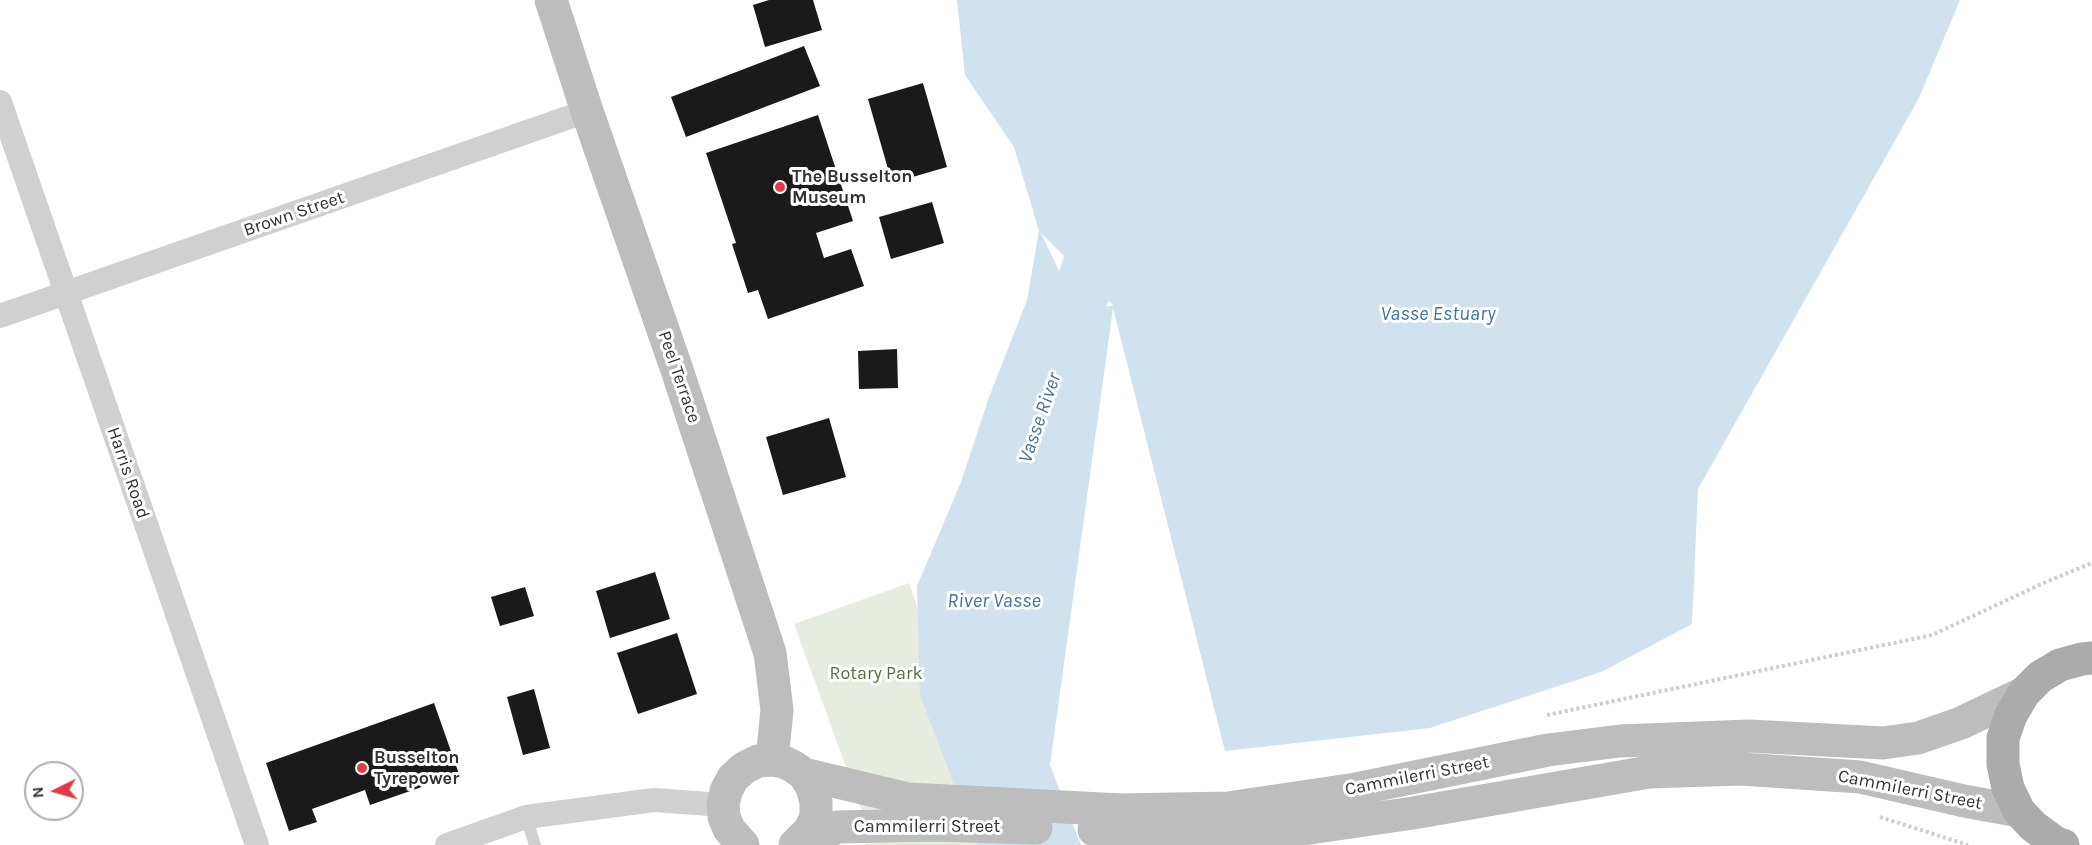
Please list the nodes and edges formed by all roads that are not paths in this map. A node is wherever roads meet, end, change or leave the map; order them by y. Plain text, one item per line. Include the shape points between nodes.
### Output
1 (551, 0) edge
2 (0, 102) edge
3 (587, 111) junction
4 (66, 294) junction
5 (0, 316) edge
6 (2089, 656) edge
7 (2024, 693) junction
8 (772, 760) junction
9 (804, 774) junction
10 (723, 805) junction
11 (931, 813) junction
12 (526, 817) junction
13 (1121, 820) junction
14 (2029, 827) edge
15 (798, 843) edge
16 (257, 845) edge
17 (447, 845) edge
18 (535, 845) edge
19 (743, 845) edge
20 (2063, 845) edge

1 - 3 main road, Peel Terrace
2 - 4 street, Harris Road
3 - 4 street, Brown Street
3 - 8 main road, Peel Terrace via 770,653 777,710
4 - 5 street, Brown Street
4 - 16 street, Harris Road
6 - 7 main road via 2060,665
7 - 13 main road, Cammilerri Street via 1918,738 1883,743 1749,736 1620,741 1548,750 1356,789
7 - 14 main road via 2003,738 2002,764 2008,788
8 - 9 main road, Cammilerri Street
8 - 10 main road via 758,761 738,772 726,790
9 - 11 main road, Cammilerri Street via 908,799
9 - 15 main road via 812,787 816,817
10 - 12 street via 654,800
10 - 19 main road via 729,829
11 - 13 main road, Cammilerri Street
11 - 15 main road, Cammilerri Street via 838,828
12 - 17 street
12 - 18 lane
13 - 14 main road, Cammilerri Street via 1189,837 1275,833 1649,772 1741,770 1860,777 1964,801
14 - 20 main road

